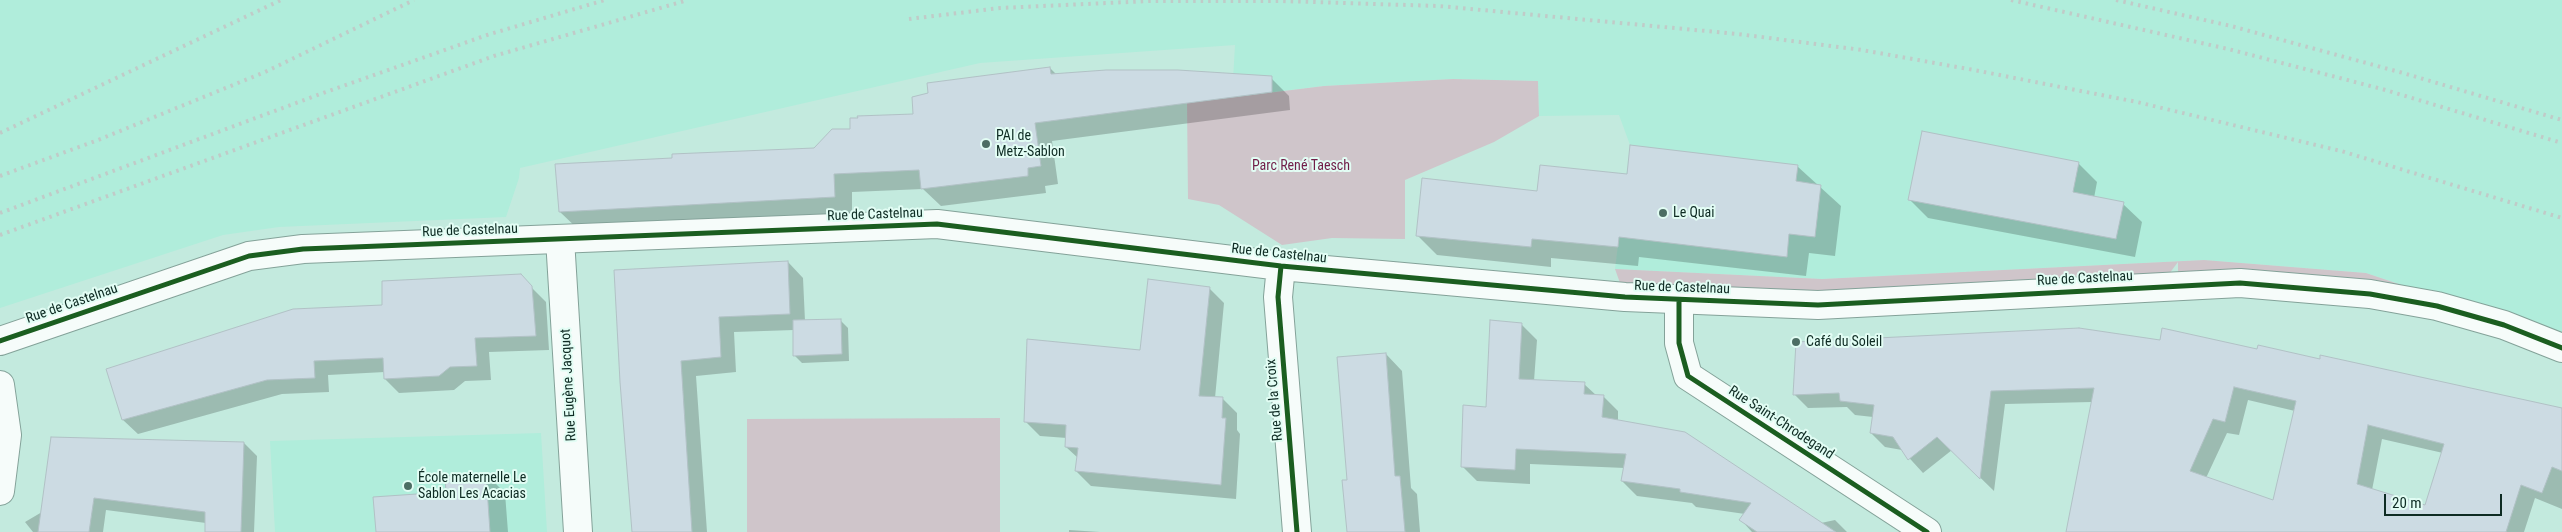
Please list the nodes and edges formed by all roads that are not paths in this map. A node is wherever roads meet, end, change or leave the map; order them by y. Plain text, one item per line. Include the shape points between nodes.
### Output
1 (560, 239) junction
2 (1281, 266) junction
3 (1679, 300) junction
4 (0, 341) edge
5 (2562, 348) edge
6 (0, 385) edge
7 (0, 491) edge
8 (578, 532) edge
9 (1297, 532) edge
10 (1927, 532) edge

1 - 2 street, Rue de Castelnau via 937,224
1 - 4 street, Rue de Castelnau via 303,249 249,256
1 - 8 street, Rue Eugène Jacquot
2 - 3 street, Rue de Castelnau
2 - 9 street, Rue de la Croix via 1278,297
3 - 5 street, Rue de Castelnau via 1818,305 2240,283 2370,294 2437,306 2504,325
3 - 10 street, Rue Saint-Chrodegand via 1678,343 1688,376
6 - 7 street via 7,435

